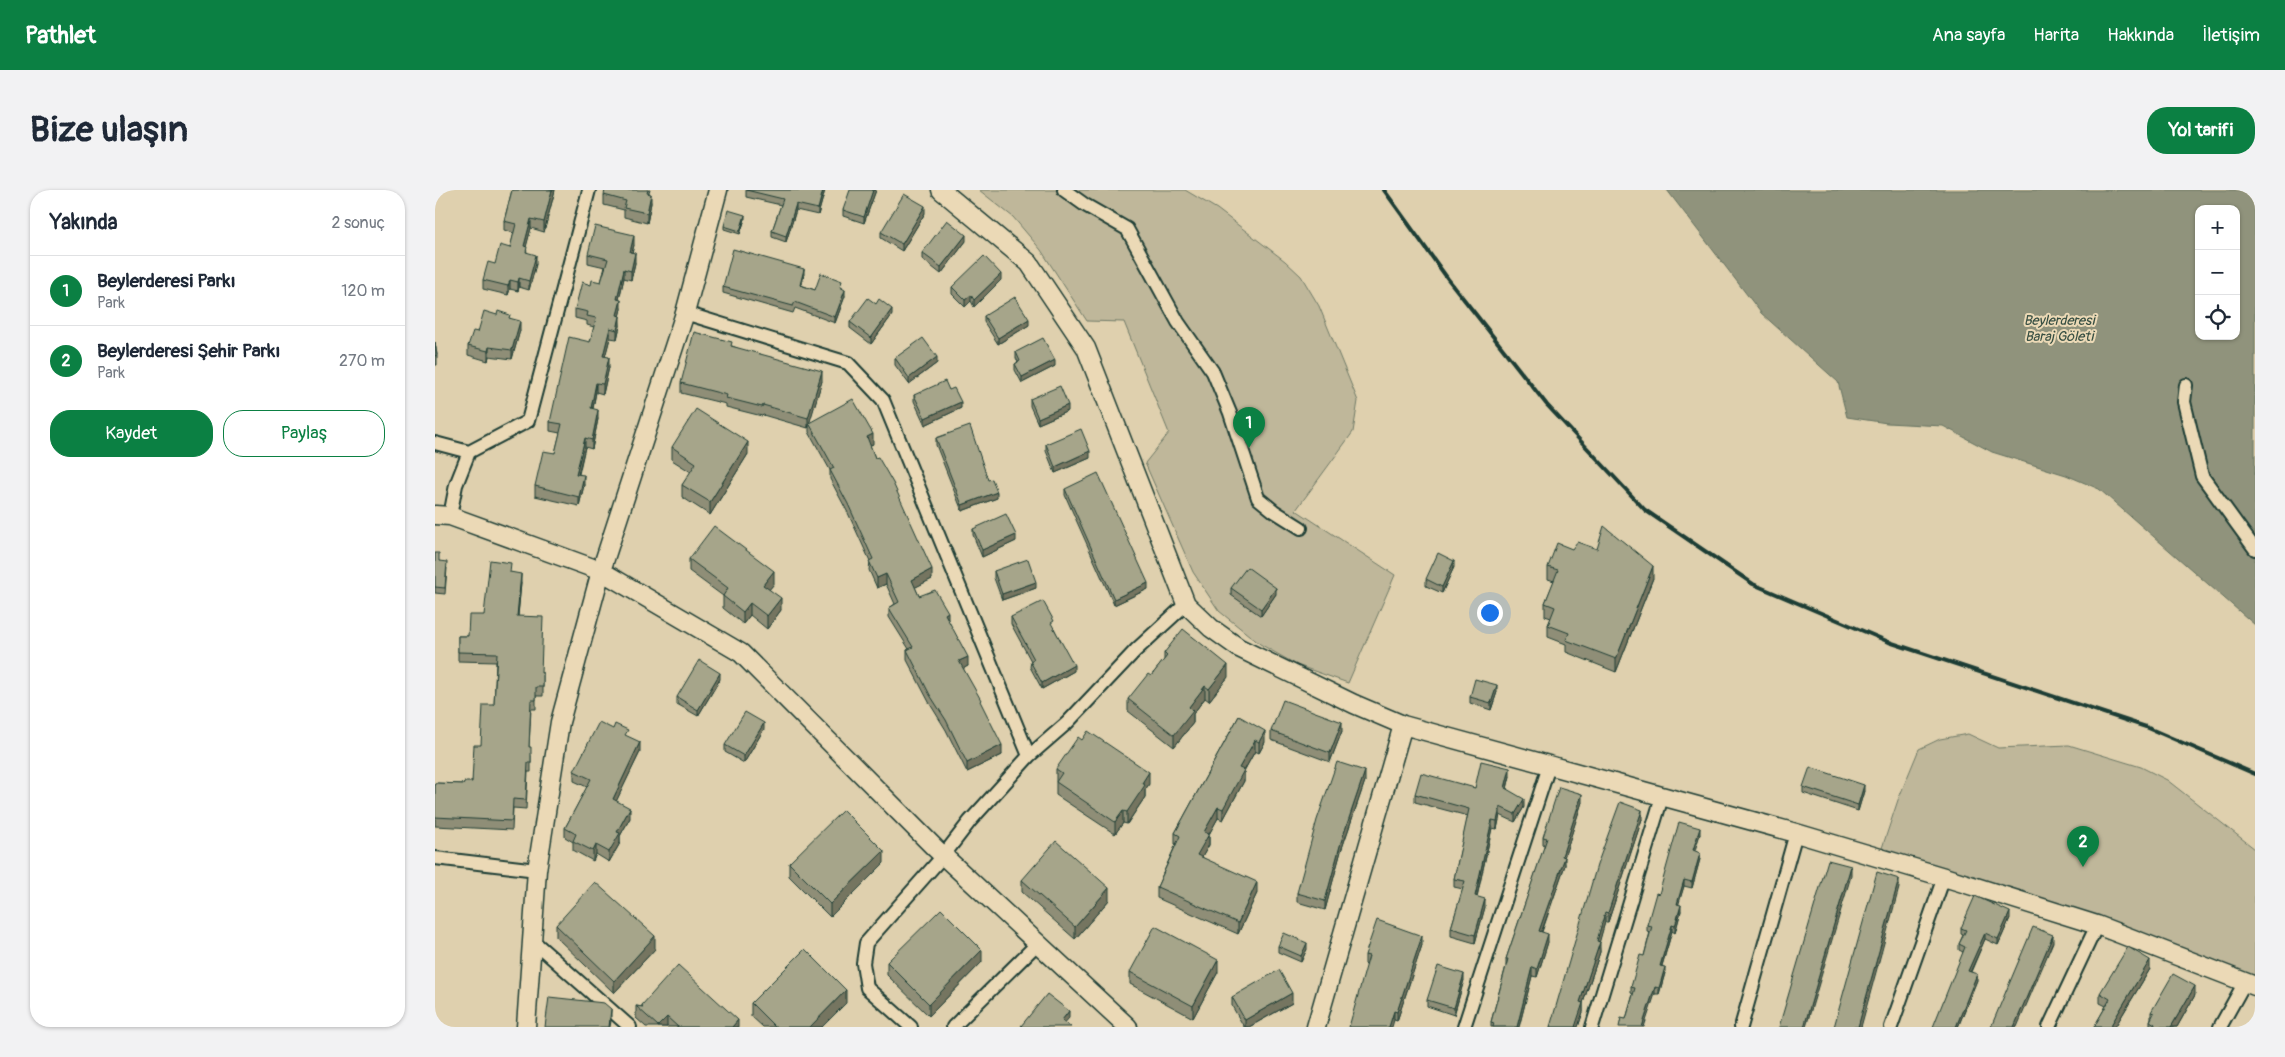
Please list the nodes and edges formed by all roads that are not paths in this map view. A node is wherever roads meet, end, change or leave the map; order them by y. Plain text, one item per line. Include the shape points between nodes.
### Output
1 (589, 190) edge
2 (718, 190) edge
3 (941, 190) edge
4 (1064, 190) edge
5 (685, 313) junction
6 (2186, 385) dead end
7 (435, 443) edge
8 (469, 452) junction
9 (442, 515) edge
10 (1301, 528) dead end
11 (2255, 549) edge
12 (601, 571) junction
13 (1186, 604) junction
14 (1403, 725) junction
15 (1029, 756) junction
16 (1549, 766) junction
17 (1662, 797) junction
18 (1796, 833) junction
19 (943, 856) junction
20 (435, 858) edge
21 (537, 870) junction
22 (1944, 877) junction
23 (2097, 925) junction
24 (532, 940) junction
25 (1038, 943) junction
26 (2250, 984) edge
27 (526, 1027) edge
28 (630, 1027) edge
29 (911, 1027) edge
30 (953, 1027) edge
31 (1128, 1027) edge
32 (1316, 1027) edge
33 (1464, 1027) edge
34 (1592, 1027) edge
35 (1741, 1027) edge
36 (1891, 1027) edge
37 (2049, 1027) edge
38 (2220, 1027) edge

1 - 8 street via 528,421
2 - 5 main road
3 - 13 main road via 1029,264 1086,348
4 - 10 street via 1127,229 1178,322 1213,372 1258,498
5 - 12 main road
5 - 15 street via 848,363 883,400
6 - 11 street via 2184,402 2203,476
7 - 8 street
8 - 9 street
9 - 12 main road
12 - 19 main road via 741,653
12 - 21 main road via 560,722
13 - 14 main road via 1239,648
13 - 15 street via 1136,650 1067,723
14 - 16 main road
14 - 32 main road
15 - 19 street via 969,821
16 - 17 main road
16 - 33 street
17 - 18 main road
17 - 34 street
18 - 22 main road
18 - 35 street
19 - 25 main road
19 - 29 street via 866,943 863,963 867,988
20 - 21 street
21 - 24 main road
22 - 23 main road
22 - 36 street
23 - 26 main road
23 - 37 street
24 - 27 main road
24 - 28 street
25 - 30 street
25 - 31 main road
26 - 38 street

